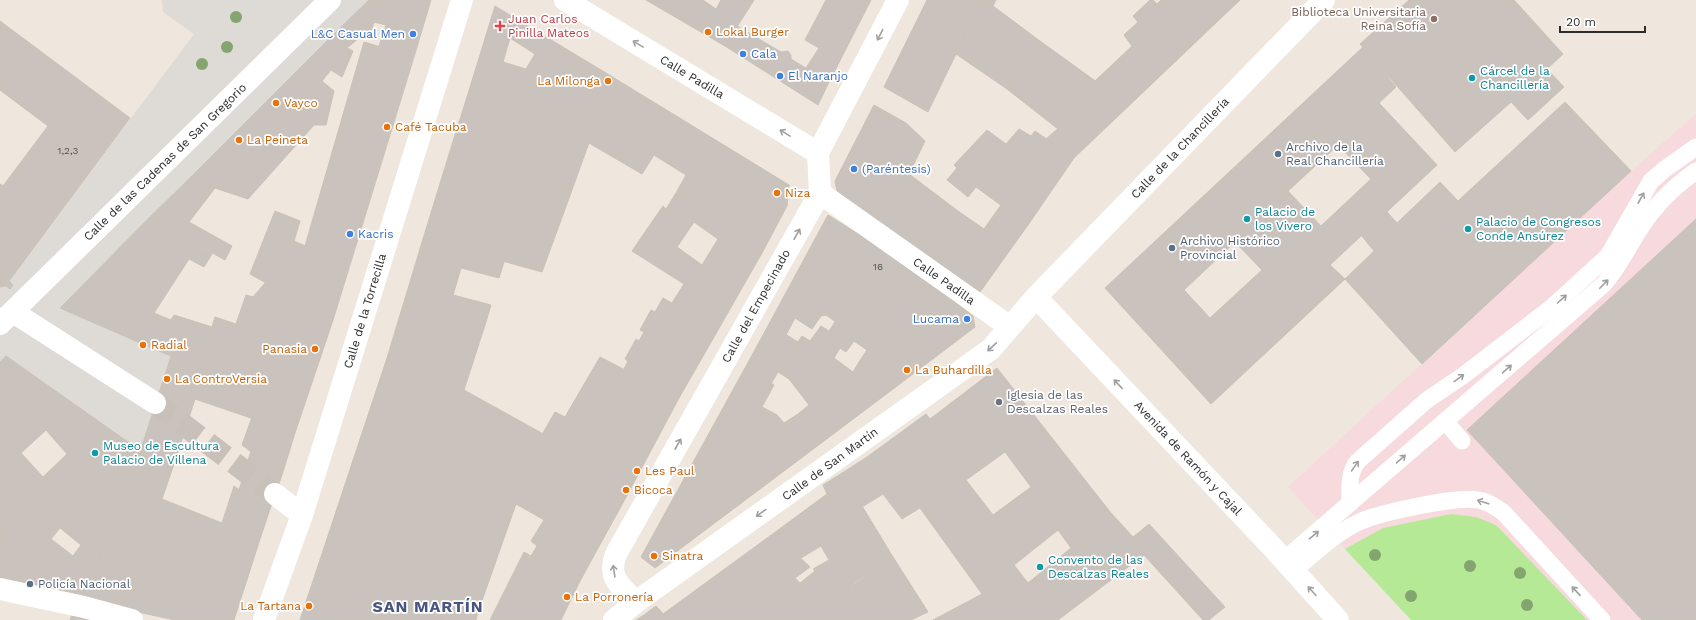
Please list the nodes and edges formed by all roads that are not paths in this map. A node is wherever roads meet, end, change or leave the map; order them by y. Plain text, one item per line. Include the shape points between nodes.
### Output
1 (330, 0) edge
2 (462, 0) edge
3 (565, 0) edge
4 (898, 0) edge
5 (1324, 0) edge
6 (1696, 147) edge
7 (818, 153) junction
8 (1696, 171) edge
9 (820, 193) junction
10 (1036, 297) junction
11 (6, 318) edge
12 (1010, 327) junction
13 (156, 403) tunnel mouth
14 (1445, 421) junction
15 (1462, 441) dead end
16 (275, 494) tunnel mouth
17 (1350, 503) junction
18 (302, 515) junction
19 (1289, 566) junction
20 (0, 589) edge
21 (636, 602) junction
22 (132, 620) edge
23 (264, 620) edge
24 (614, 620) edge
25 (1338, 620) edge
26 (1602, 620) edge

1 - 11 street, Calle de las Cadenas de San Gregorio
2 - 18 street, Calle de la Torrecilla
7 -> 3 street, Calle Padilla
4 -> 7 street
5 - 10 street, Calle de la Chancillería
17 -> 6 lane via 1352,468 1358,461 1427,400 1551,308 1598,266 1608,256 1652,182
7 - 9 street
14 -> 8 lane via 1604,284 1653,210 1678,184
9 - 12 street, Calle Padilla
21 -> 9 street, Calle del Empecinado via 616,581 612,571 616,554
10 - 12 street, Calle de San Martín
19 -> 10 street, Avenida de Ramón y Cajal
11 - 13 street
12 -> 21 street, Calle de San Martín via 991,349
14 - 15 lane
17 -> 14 lane
16 - 18 street
19 -> 17 lane
18 - 23 street, Calle de la Torrecilla
25 -> 19 street, Avenida de Ramón y Cajal
26 -> 19 lane via 1511,520 1486,502 1473,499 1452,500 1362,521
20 - 22 street
21 - 24 street, Calle de San Martín

